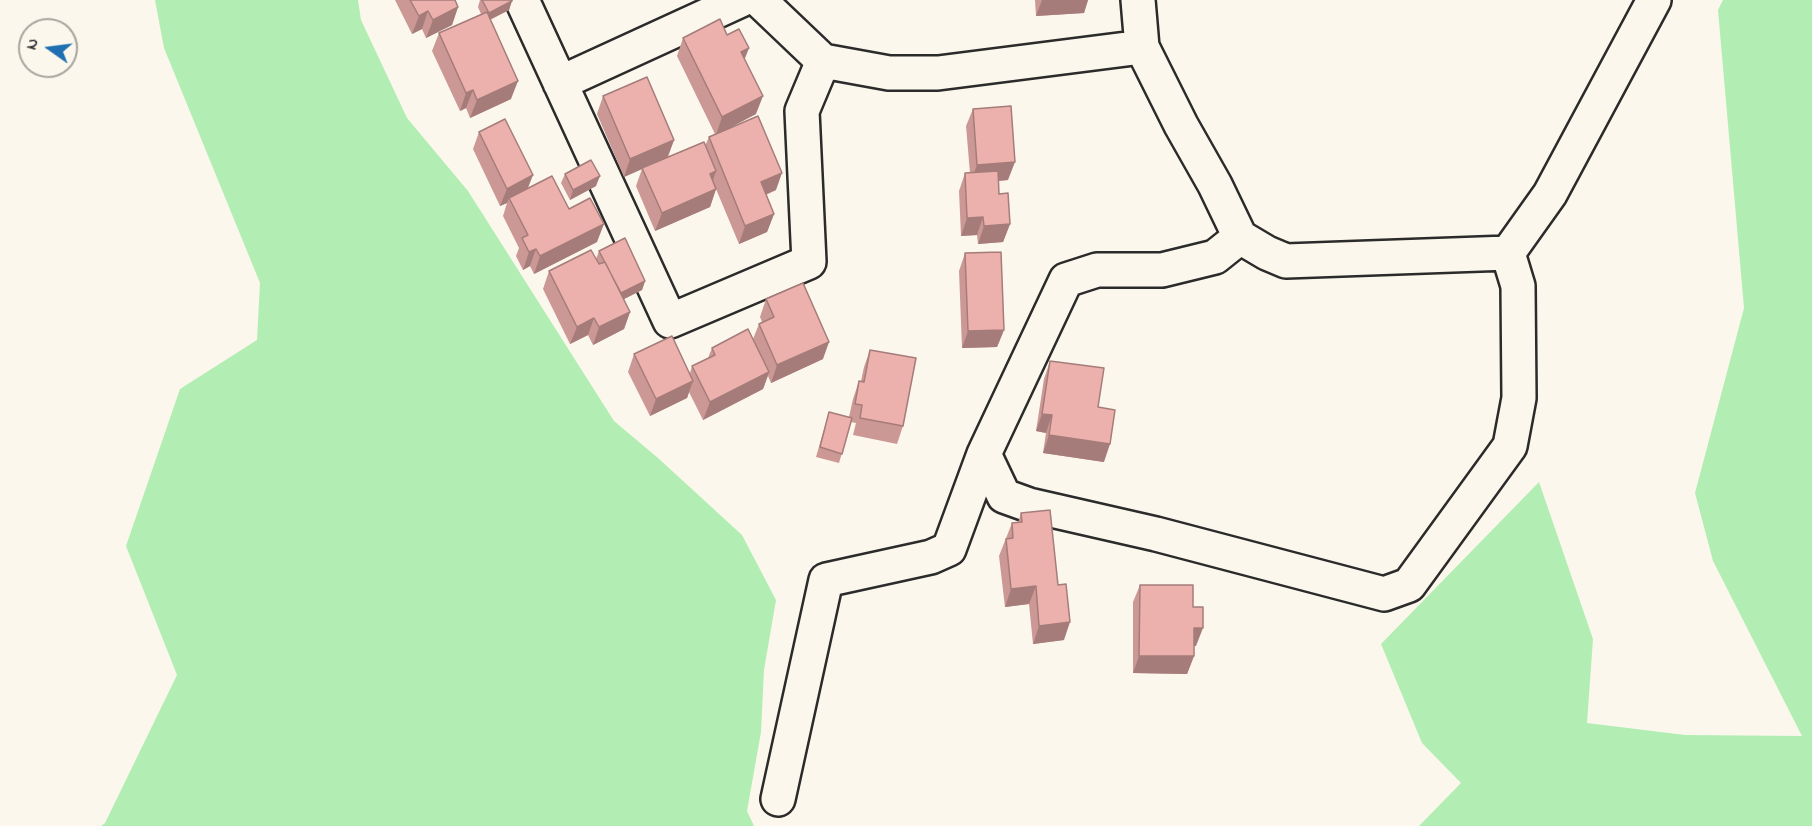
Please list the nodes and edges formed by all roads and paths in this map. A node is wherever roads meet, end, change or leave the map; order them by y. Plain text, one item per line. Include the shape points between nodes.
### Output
1 (522, 0) edge
2 (741, 0) edge
3 (759, 0) edge
4 (1138, 0) edge
5 (1654, 0) edge
6 (1142, 47) junction
7 (823, 61) junction
8 (560, 83) junction
9 (1240, 237) junction
10 (1508, 252) junction
11 (984, 454) junction
12 (778, 799) dead end

1 - 8 street
2 - 8 street
3 - 7 street
4 - 6 street
5 - 10 street via 1550,194
6 - 7 street via 938,73 889,73
6 - 9 street
7 - 8 street via 802,111 809,262 670,321
9 - 10 street via 1286,261
9 - 11 street via 1215,257 1162,270 1098,270 1066,280
10 - 11 street via 1518,286 1519,398 1510,446 1409,585 1384,594 1029,505 1004,496
11 - 12 street via 948,549 931,557 826,580

